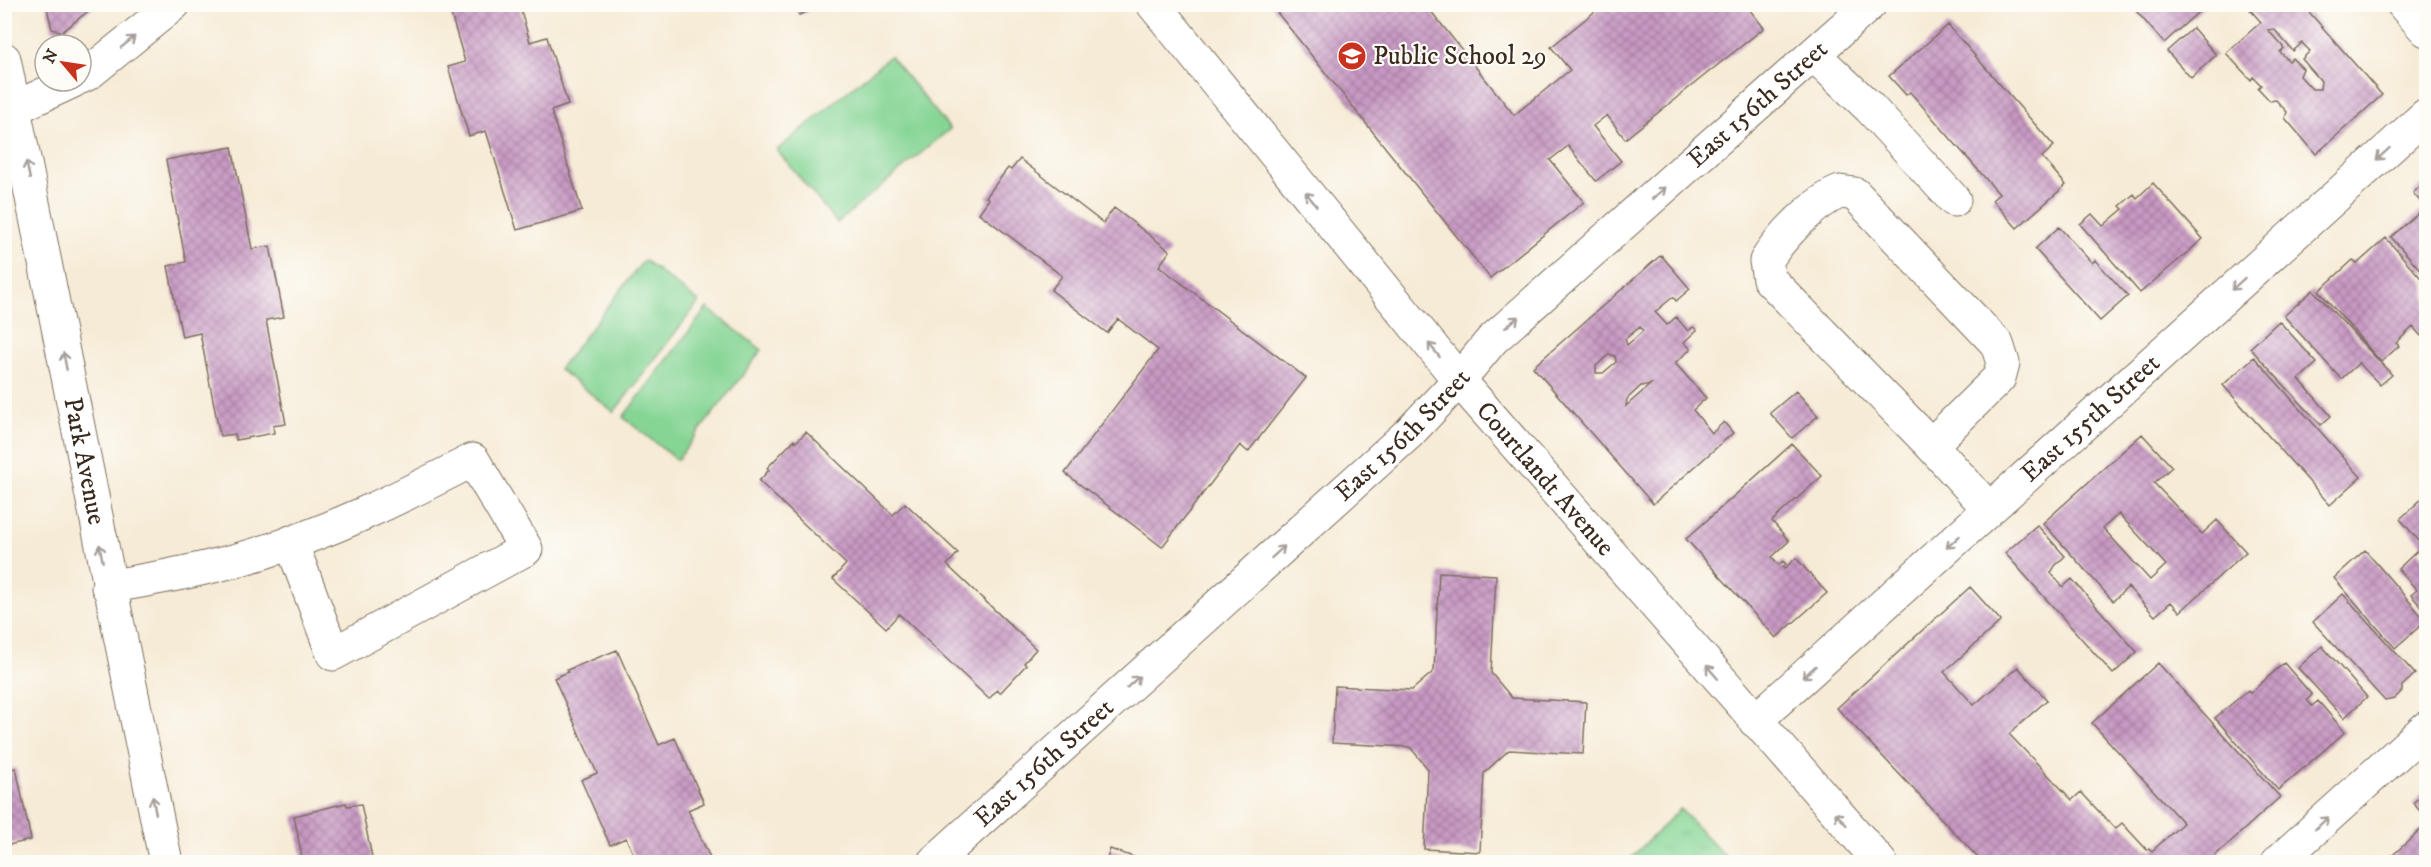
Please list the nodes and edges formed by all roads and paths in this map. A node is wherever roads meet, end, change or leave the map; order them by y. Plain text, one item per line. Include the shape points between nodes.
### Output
1 (174, 4) edge
2 (1153, 4) edge
3 (1870, 4) edge
4 (2403, 4) edge
5 (2427, 30) edge
6 (1814, 55) junction
7 (4, 59) edge
8 (93, 70) edge
9 (48, 93) edge
10 (10, 111) edge
11 (2427, 114) edge
12 (1954, 200) dead end
13 (1459, 380) junction
14 (1931, 445) junction
15 (1989, 509) junction
16 (291, 542) junction
17 (108, 587) junction
18 (1755, 721) junction
19 (2427, 728) edge
20 (166, 862) edge
21 (934, 862) edge
22 (1880, 862) edge
23 (2278, 862) edge

8 -> 1 street
13 -> 2 street, Courtlandt Avenue
3 - 6 street, East 156th Street
4 - 5 street
6 - 12 street via 1870,108
13 -> 6 street, East 156th Street via 1491,340
7 - 10 street, Park Avenue
9 - 10 street
17 -> 10 street, Park Avenue via 30,176
11 -> 15 street, East 155th Street
18 -> 13 street, Courtlandt Avenue
21 -> 13 street, East 156th Street via 1409,433
14 - 14 street via 1769,279 1766,261 1774,248 1824,198 1840,192 1855,194 1997,344 2003,363 1999,378
14 - 15 street
15 -> 18 street, East 155th Street
16 - 16 street via 394,501 473,460 526,549 333,654
16 - 17 street via 206,568
20 -> 17 street, Park Avenue
22 -> 18 street, Courtlandt Avenue
23 -> 19 street

